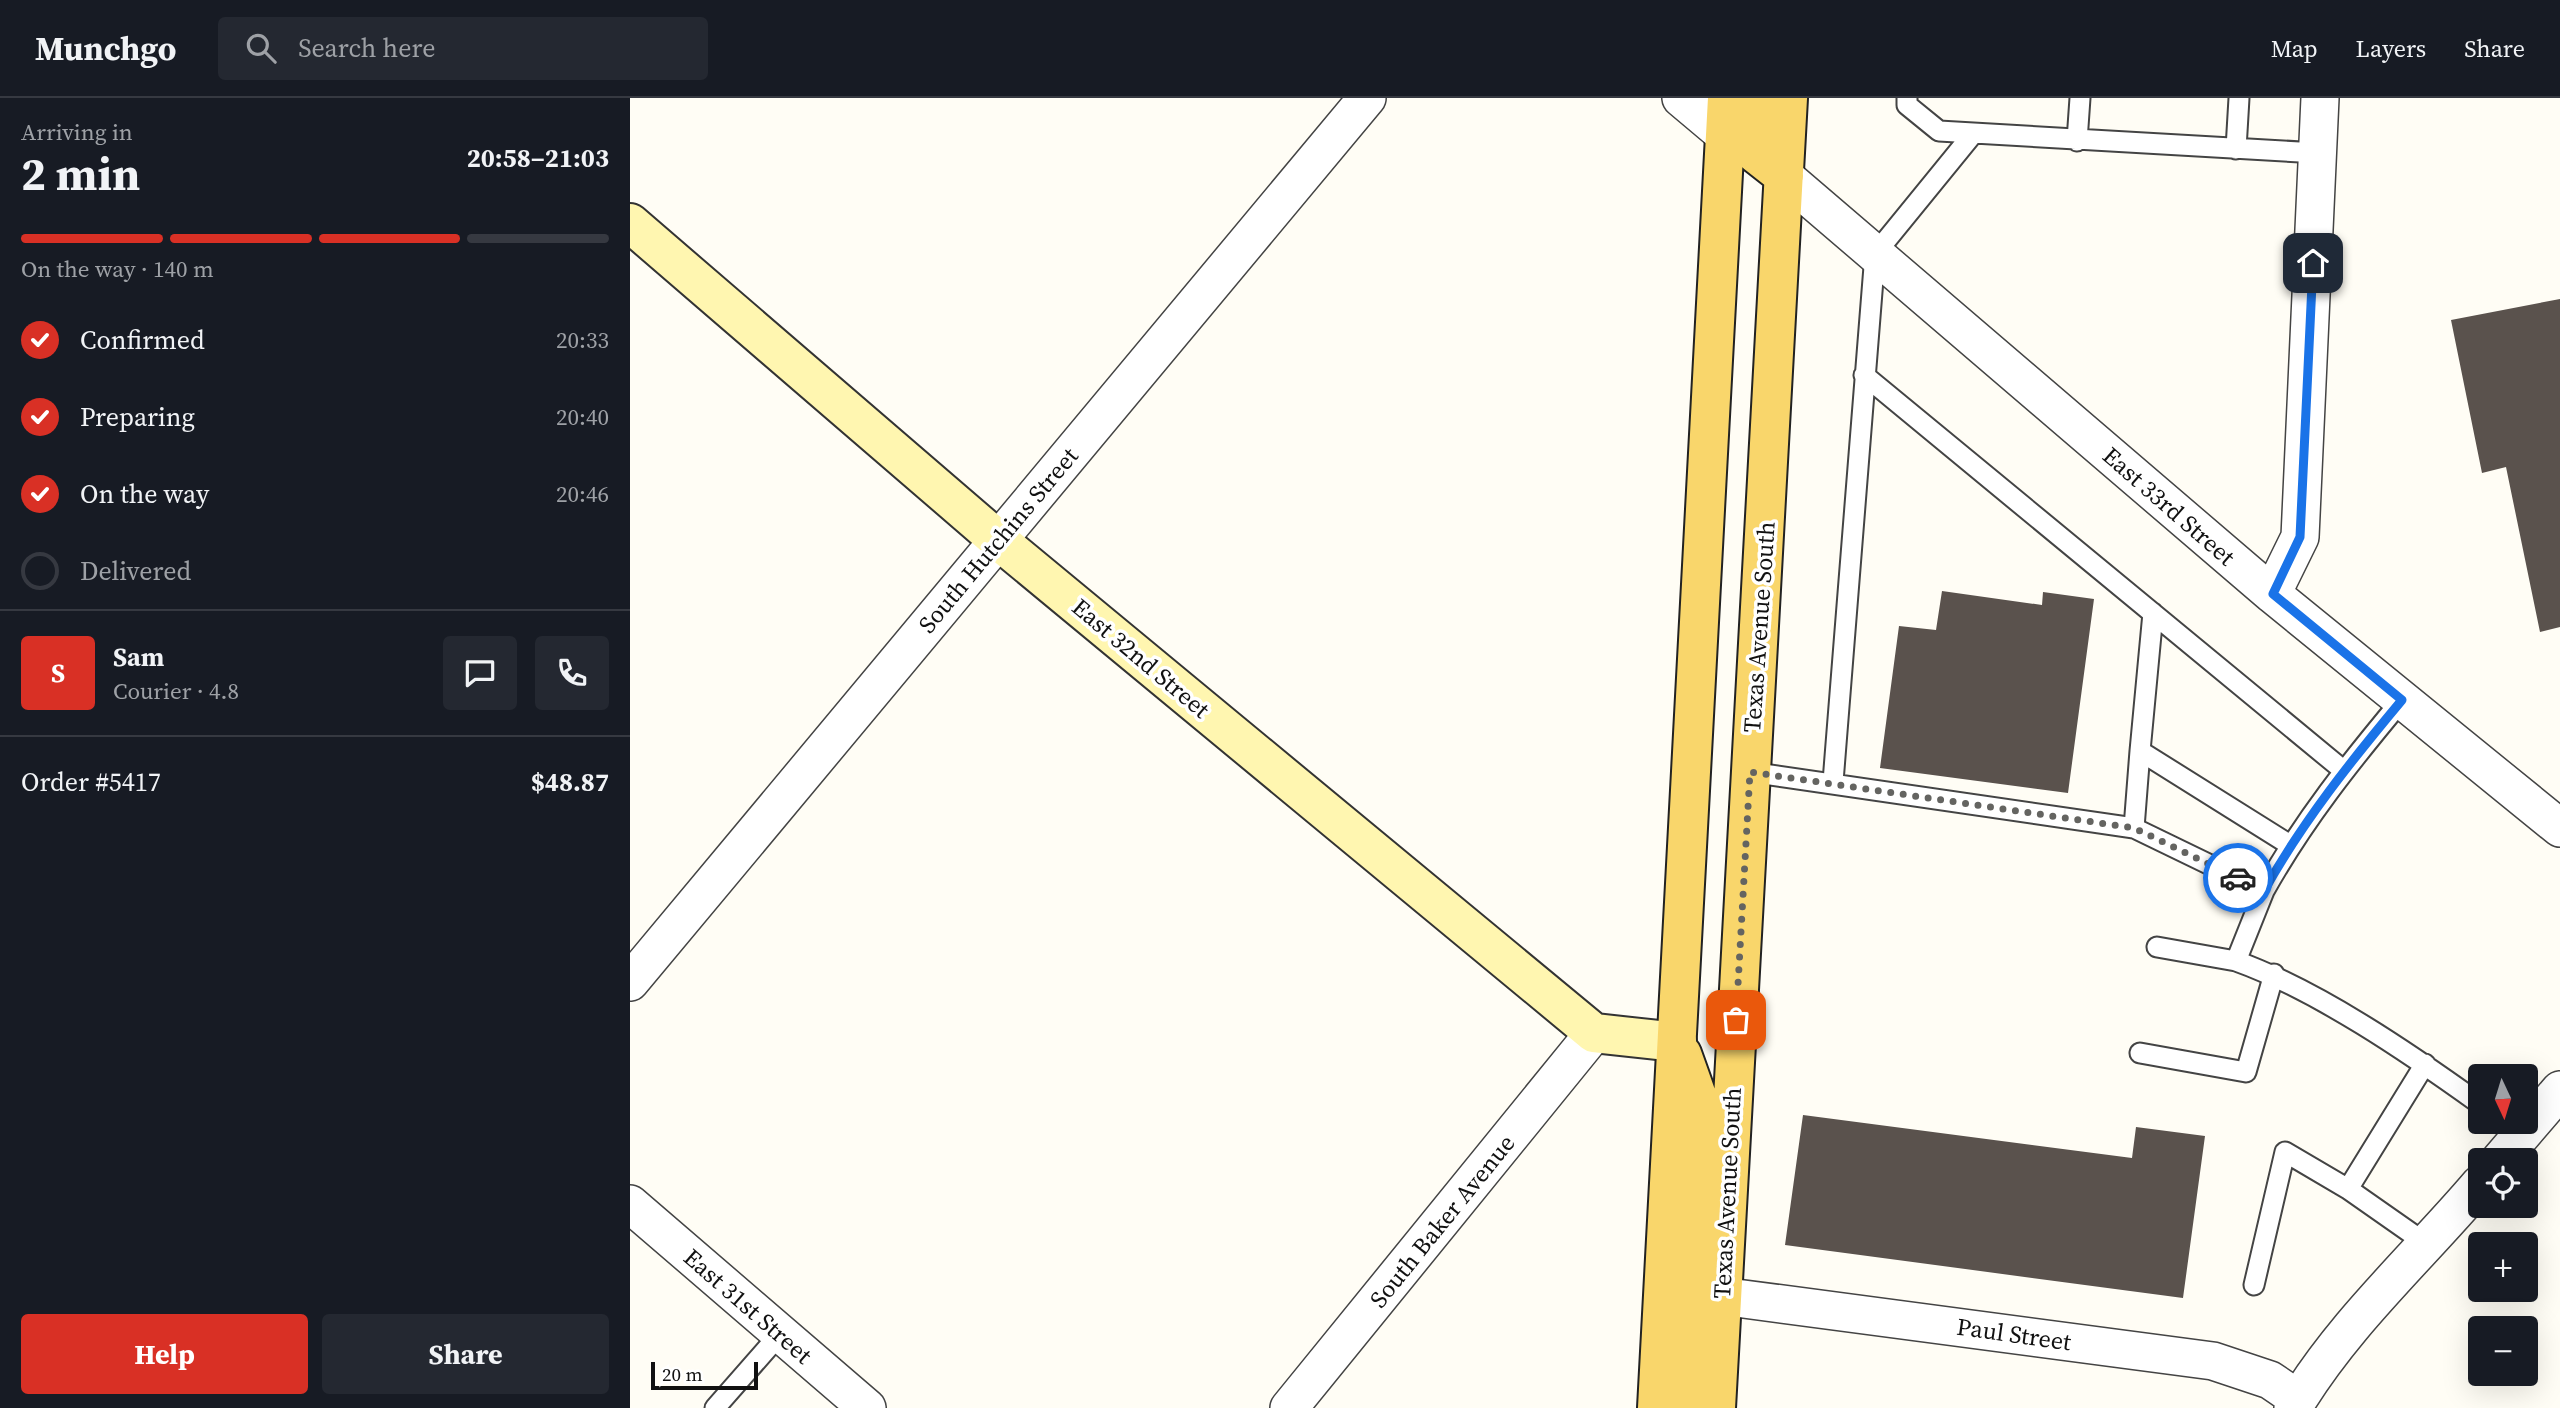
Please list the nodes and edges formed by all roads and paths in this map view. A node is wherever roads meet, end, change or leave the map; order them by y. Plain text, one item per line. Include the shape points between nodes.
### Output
1 (1367, 98) edge
2 (1681, 98) edge
3 (1727, 98) edge
4 (1759, 98) edge
5 (1788, 98) edge
6 (1907, 98) edge
7 (2080, 98) edge
8 (2239, 98) edge
9 (2320, 98) edge
10 (1725, 135) junction
11 (1972, 135) junction
12 (2077, 141) junction
13 (2236, 149) junction
14 (2318, 153) junction
15 (1784, 176) junction
16 (630, 223) edge
17 (1875, 254) junction
18 (1864, 375) junction
19 (998, 540) junction
20 (2273, 594) junction
21 (2153, 613) junction
22 (2402, 700) junction
23 (2140, 751) junction
24 (2343, 770) junction
25 (1750, 772) junction
26 (1833, 782) junction
27 (2134, 828) junction
28 (2560, 828) edge
29 (2290, 845) junction
30 (2264, 891) junction
31 (2157, 947) dead end
32 (2236, 961) junction
33 (2274, 974) junction
34 (630, 982) edge
35 (1594, 1033) junction
36 (1677, 1042) junction
37 (2140, 1054) dead end
38 (2425, 1065) junction
39 (2560, 1090) edge
40 (2468, 1095) edge
41 (2509, 1139) edge
42 (2347, 1189) junction
43 (2468, 1198) edge
44 (630, 1204) edge
45 (2428, 1245) junction
46 (2254, 1285) dead end
47 (1721, 1296) junction
48 (780, 1334) junction
49 (2296, 1404) edge
50 (715, 1408) edge
51 (867, 1408) edge
52 (1289, 1408) edge
53 (1657, 1408) edge
54 (1686, 1408) edge
55 (1716, 1408) edge

1 - 19 street, South Hutchins Street
2 - 10 street
3 - 10 main road
4 - 15 main road via 1756,154
5 - 15 main road, Texas Avenue South
6 - 11 lane via 1907,105 1939,131
7 - 12 lane
8 - 13 lane
9 - 14 street
10 - 36 main road
11 - 12 lane
11 - 17 lane
12 - 13 lane
13 - 14 lane
14 - 20 street via 2300,537
15 - 17 street, East 33rd Street
15 - 25 main road, Texas Avenue South
16 - 19 street, East 32nd Street
17 - 18 lane
17 - 20 street, East 33rd Street
18 - 21 lane
18 - 26 lane
19 - 34 street, South Hutchins Street
19 - 35 street, East 32nd Street
20 - 22 street, East 33rd Street
21 - 23 lane
21 - 24 lane
22 - 24 lane
22 - 28 street, East 33rd Street
23 - 27 lane
23 - 29 lane
24 - 29 lane
25 - 26 lane
25 - 47 main road, Texas Avenue South
26 - 27 lane
27 - 30 lane
29 - 30 lane
30 - 32 lane
31 - 32 lane
32 - 33 lane
33 - 37 lane via 2246,1072
33 - 38 lane
35 - 36 street
35 - 52 street, South Baker Avenue
36 - 53 main road
36 - 54 main road via 1702,1110
38 - 40 lane
38 - 42 lane
39 - 41 street
42 - 45 lane
42 - 46 lane via 2285,1152
43 - 45 street
44 - 48 street, East 31st Street
45 - 49 street via 2374,1299
47 - 49 street, Paul Street via 2213,1361 2270,1381
47 - 55 main road, Texas Avenue South
48 - 50 lane
48 - 51 street, East 31st Street

